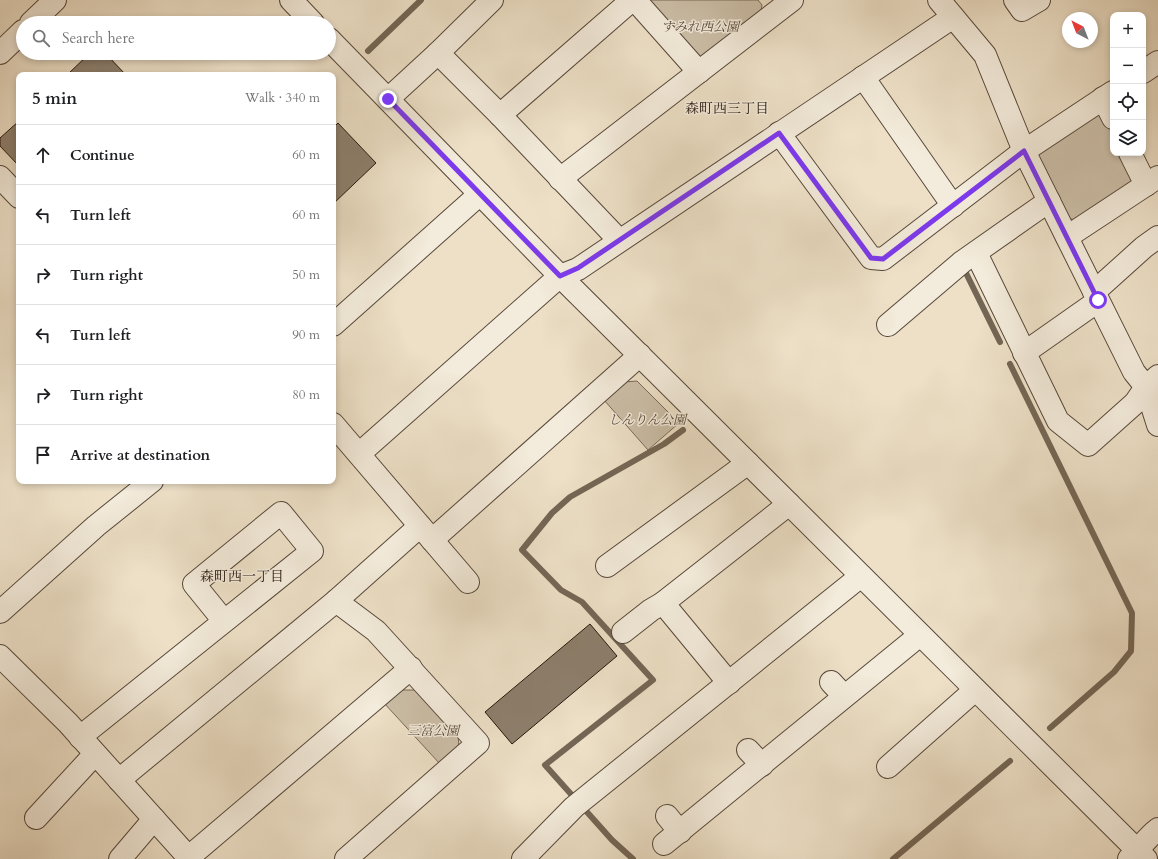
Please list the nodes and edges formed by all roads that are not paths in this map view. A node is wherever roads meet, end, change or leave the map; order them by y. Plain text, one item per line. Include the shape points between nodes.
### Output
1 (55, 0) edge
2 (291, 0) edge
3 (492, 0) edge
4 (634, 0) edge
5 (938, 0) edge
6 (1015, 0) edge
7 (1039, 0) edge
8 (779, 4) edge
9 (38, 16) edge
10 (306, 16) edge
11 (953, 17) junction
12 (16, 38) edge
13 (336, 46) edge
14 (0, 53) edge
15 (438, 53) junction
16 (1158, 62) edge
17 (1146, 70) edge
18 (699, 72) junction
19 (863, 77) junction
20 (1108, 95) edge
21 (388, 99) junction
22 (500, 115) junction
23 (779, 133) junction
24 (1024, 151) junction
25 (1132, 156) edge
26 (0, 177) edge
27 (560, 179) junction
28 (1152, 181) edge
29 (16, 194) edge
30 (480, 194) junction
31 (1049, 201) junction
32 (953, 206) junction
33 (1067, 237) junction
34 (1158, 237) edge
35 (620, 240) junction
36 (976, 253) junction
37 (560, 276) junction
38 (1096, 296) junction
39 (336, 322) edge
40 (888, 325) dead end
41 (1024, 352) junction
42 (640, 355) junction
43 (1152, 382) edge
44 (1158, 425) edge
45 (336, 428) edge
46 (358, 454) junction
47 (748, 463) junction
48 (148, 484) edge
49 (789, 504) junction
50 (426, 533) junction
51 (607, 566) dead end
52 (861, 576) junction
53 (468, 582) dead end
54 (336, 601) junction
55 (663, 603) junction
56 (0, 612) edge
57 (224, 621) junction
58 (623, 632) dead end
59 (920, 634) junction
60 (0, 656) edge
61 (411, 668) junction
62 (729, 682) junction
63 (975, 690) junction
64 (80, 737) junction
65 (95, 754) junction
66 (888, 767) dead end
67 (119, 780) junction
68 (36, 818) dead end
69 (154, 819) junction
70 (1158, 829) edge
71 (670, 831) dead end
72 (1137, 856) edge
73 (189, 858) edge
74 (120, 859) edge
75 (346, 859) edge
76 (523, 859) edge

1 - 9 street
2 - 10 street
3 - 15 street
4 - 18 street
4 - 22 street
5 - 11 street
6 - 7 street via 1022,10
8 - 18 street
11 - 19 street
11 - 24 street via 985,55
12 - 14 street
13 - 21 street
15 - 21 street
15 - 22 street
16 - 17 street
18 - 27 street
19 - 23 street
19 - 32 street
20 - 24 street
21 - 30 street
22 - 27 street
23 - 32 street via 871,258 883,259
23 - 35 street
24 - 31 street
24 - 32 street
25 - 28 street
26 - 29 street
27 - 35 street
28 - 33 street
30 - 37 street
30 - 39 street
31 - 33 street
31 - 36 street
33 - 38 street
34 - 38 street via 1144,247
35 - 37 street via 578,268
36 - 40 street
36 - 41 street
37 - 42 street
37 - 46 street
38 - 41 street
38 - 43 street via 1134,372
41 - 43 street via 1058,420 1088,445 1135,403
42 - 47 street
42 - 50 street
43 - 44 street
45 - 46 street
46 - 50 street
47 - 49 street
47 - 51 street
48 - 56 street via 96,526
49 - 52 street
49 - 55 street
50 - 53 street
50 - 54 street
52 - 59 street
52 - 62 street
54 - 61 street via 376,631
54 - 67 street
55 - 58 street
55 - 62 street
57 - 57 street via 312,551 281,512 194,584
57 - 64 street
59 - 63 street
59 - 71 street via 838,689
60 - 64 street
61 - 73 street
61 - 75 street via 478,743
62 - 76 street via 574,808
63 - 66 street
63 - 72 street
64 - 65 street
65 - 67 street
65 - 68 street
67 - 69 street
69 - 73 street
69 - 74 street
70 - 72 street via 1148,837

